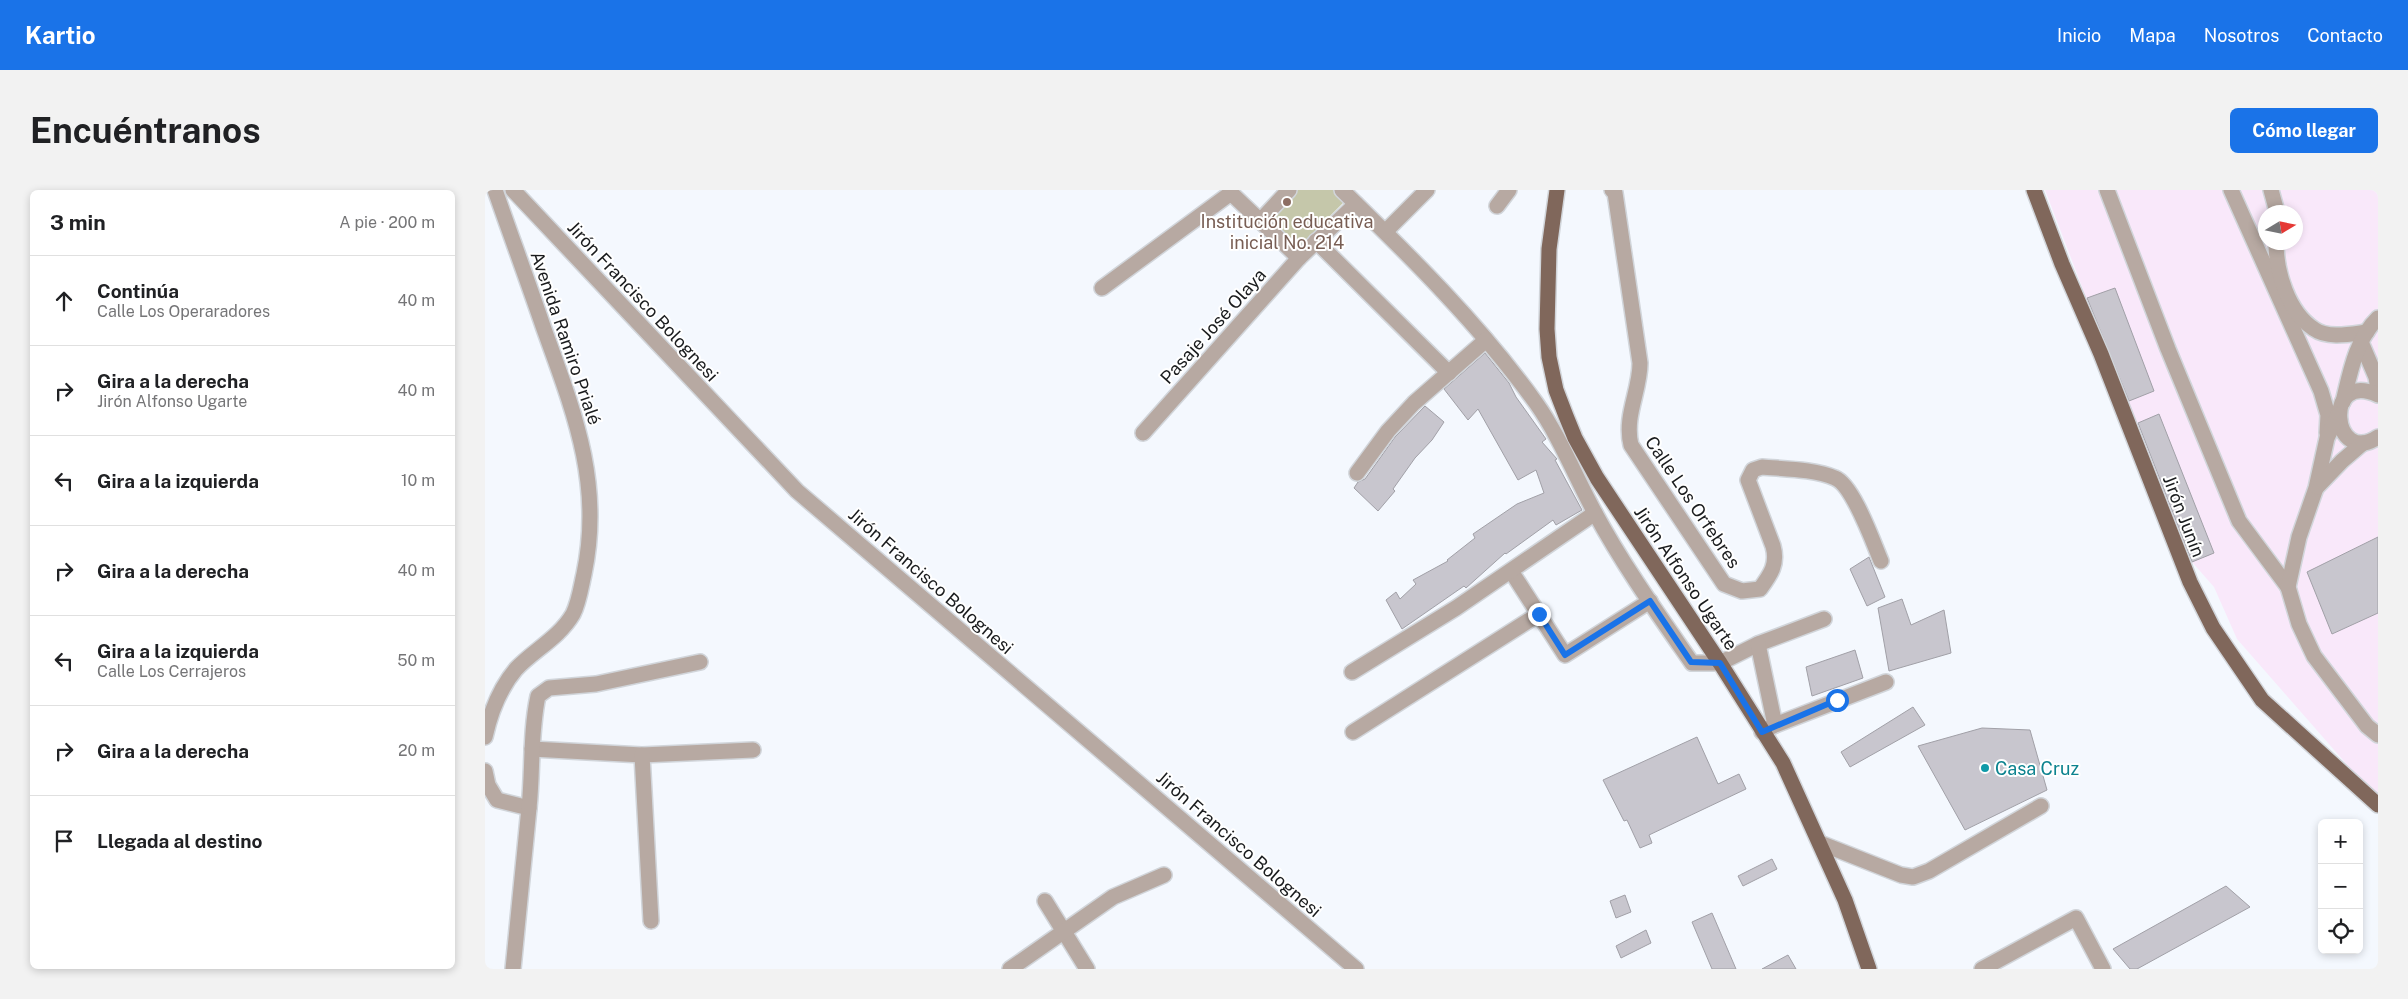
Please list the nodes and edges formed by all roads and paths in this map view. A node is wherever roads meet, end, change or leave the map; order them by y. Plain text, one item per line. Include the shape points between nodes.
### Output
1 (495, 190) edge
2 (513, 190) edge
3 (1289, 190) edge
4 (1342, 190) edge
5 (1427, 190) edge
6 (1509, 190) edge
7 (1557, 190) edge
8 (1612, 190) edge
9 (2034, 190) edge
10 (2107, 190) edge
11 (2231, 190) edge
12 (2271, 190) edge
13 (1356, 204) junction
14 (2275, 205) edge
15 (1497, 206) dead end
16 (1261, 220) junction
17 (1386, 231) junction
18 (1316, 241) junction
19 (2277, 250) edge
20 (1299, 258) junction
21 (1102, 288) dead end
22 (2378, 318) edge
23 (2364, 337) junction
24 (1486, 340) junction
25 (1449, 373) junction
26 (2378, 390) edge
27 (2378, 395) edge
28 (2340, 408) junction
29 (1143, 434) dead end
30 (2327, 438) junction
31 (2378, 438) edge
32 (2363, 443) junction
33 (1357, 473) dead end
34 (1597, 478) junction
35 (1583, 488) junction
36 (2316, 488) junction
37 (1595, 513) junction
38 (1881, 561) dead end
39 (1511, 571) junction
40 (2288, 587) junction
41 (1650, 601) junction
42 (1539, 614) junction
43 (1824, 619) dead end
44 (1758, 644) junction
45 (700, 662) dead end
46 (1720, 663) junction
47 (1352, 672) dead end
48 (1886, 682) dead end
49 (1769, 728) junction
50 (1353, 732) dead end
51 (2378, 735) edge
52 (485, 737) edge
53 (532, 749) junction
54 (753, 750) dead end
55 (642, 755) junction
56 (485, 771) edge
57 (491, 802) edge
58 (2378, 805) edge
59 (2041, 806) dead end
60 (529, 808) junction
61 (1820, 843) junction
62 (1164, 875) dead end
63 (1045, 901) dead end
64 (651, 920) dead end
65 (1063, 934) junction
66 (513, 969) edge
67 (1009, 969) edge
68 (1087, 969) edge
69 (1356, 969) edge
70 (1869, 969) edge
71 (1982, 969) edge
72 (2103, 969) edge

1 - 52 street, Avenida Ramiro Prialé via 570,400 591,496 591,523 587,558 573,614 516,670 489,719
2 - 69 street, Jirón Francisco Bolognesi via 797,491
3 - 16 street
4 - 13 street
5 - 17 street
6 - 15 street
7 - 34 main road, Jirón Alfonso Ugarte via 1549,257 1549,357 1565,416
8 - 38 street, Calle Los Orfebres via 1615,192 1640,363 1640,378 1627,431 1631,445 1724,584 1743,591 1760,589 1773,572 1776,557 1748,480 1753,470 1762,467 1837,478 1848,490
9 - 58 main road, Jirón Junín via 2190,582 2213,628 2262,700
10 - 40 street via 2239,521
11 - 30 street via 2321,391 2328,415
12 - 14 street
13 - 17 street
13 - 18 street, Pasaje José Olaya
16 - 20 street
16 - 21 street via 1231,193
17 - 24 street
18 - 20 street, Pasaje José Olaya
18 - 25 street
19 - 23 street via 2282,282 2297,312 2315,330 2337,336
20 - 29 street, Pasaje José Olaya
22 - 23 street
23 - 26 street
23 - 28 street
24 - 25 street
24 - 35 street via 1536,403
25 - 33 street via 1388,431
27 - 28 street via 2360,391 2350,395
28 - 30 street
28 - 32 street via 2340,426 2345,434
30 - 36 street
31 - 32 street
32 - 36 street
34 - 35 street
34 - 46 main road, Jirón Alfonso Ugarte
35 - 37 street
36 - 40 street via 2299,537
37 - 39 street
37 - 41 street
39 - 42 street
39 - 47 street
40 - 51 street via 2299,624 2314,656 2367,726
41 - 42 street via 1565,655
41 - 46 street via 1691,662
42 - 50 street
43 - 44 street
44 - 46 street
44 - 49 street
45 - 53 street via 596,684 549,688 539,696
46 - 49 main road, Jirón Alfonso Ugarte
48 - 49 street
49 - 61 main road, Jirón Alfonso Ugarte
53 - 55 street
53 - 60 street
54 - 55 street
55 - 64 street
56 - 57 street
57 - 60 street
59 - 61 street via 1929,871 1913,877
60 - 66 street
61 - 70 main road, Jirón Alfonso Ugarte via 1845,900
62 - 65 street via 1113,897
63 - 65 street
65 - 67 street
65 - 68 street
71 - 72 street via 2076,918

